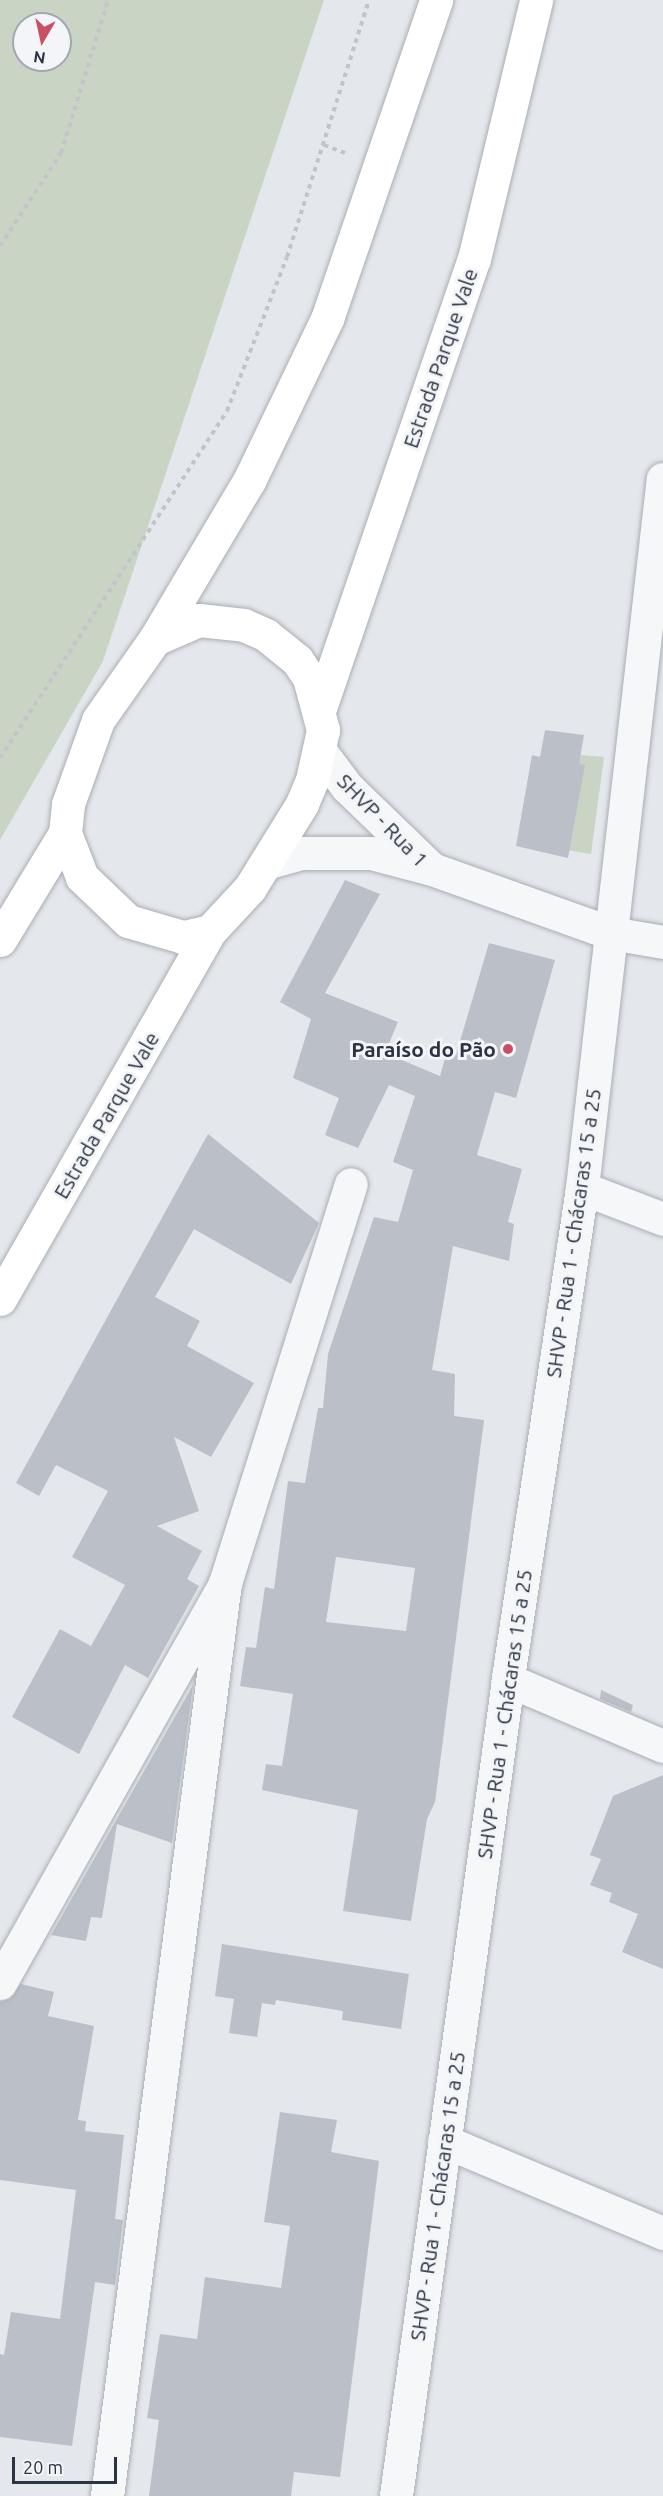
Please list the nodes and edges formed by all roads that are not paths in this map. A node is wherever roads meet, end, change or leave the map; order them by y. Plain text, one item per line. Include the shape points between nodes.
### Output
1 (436, 0) edge
2 (536, 0) edge
3 (663, 479) edge
4 (155, 639) junction
5 (320, 708) junction
6 (320, 751) junction
7 (65, 833) junction
8 (266, 863) junction
9 (432, 869) junction
10 (210, 931) junction
11 (611, 933) junction
12 (0, 940) edge
13 (663, 942) edge
14 (351, 1184) dead end
15 (582, 1188) junction
16 (663, 1219) edge
17 (0, 1299) edge
18 (225, 1583) junction
19 (508, 1680) junction
20 (663, 1746) edge
21 (0, 1983) edge
22 (444, 2141) junction
23 (663, 2233) edge
24 (107, 2496) edge
25 (396, 2496) edge

1 - 4 main road via 327,319 249,481
2 - 5 main road, Estrada Parque Vale via 474,260
3 - 11 street, SHVP - Rua 1 - Chácaras 15 a 25
4 - 5 main road via 199,620 244,625 266,634 297,660
4 - 7 main road via 98,720 69,804
5 - 6 main road
6 - 8 main road via 302,804
6 - 9 street, SHVP - Rua 1 via 347,788
7 - 10 main road via 82,877 128,921 165,936 183,938
7 - 12 main road
8 - 9 street, SHVP - Rua 1 via 336,849
8 - 10 main road via 231,912
9 - 11 street
10 - 17 main road, Estrada Parque Vale
11 - 13 street
11 - 15 street, SHVP - Rua 1 - Chácaras 15 a 25
14 - 18 street
15 - 16 street
15 - 19 street, SHVP - Rua 1 - Chácaras 15 a 25
18 - 21 street
18 - 24 street
19 - 20 street
19 - 22 street, SHVP - Rua 1 - Chácaras 15 a 25
22 - 23 street
22 - 25 street, SHVP - Rua 1 - Chácaras 15 a 25

